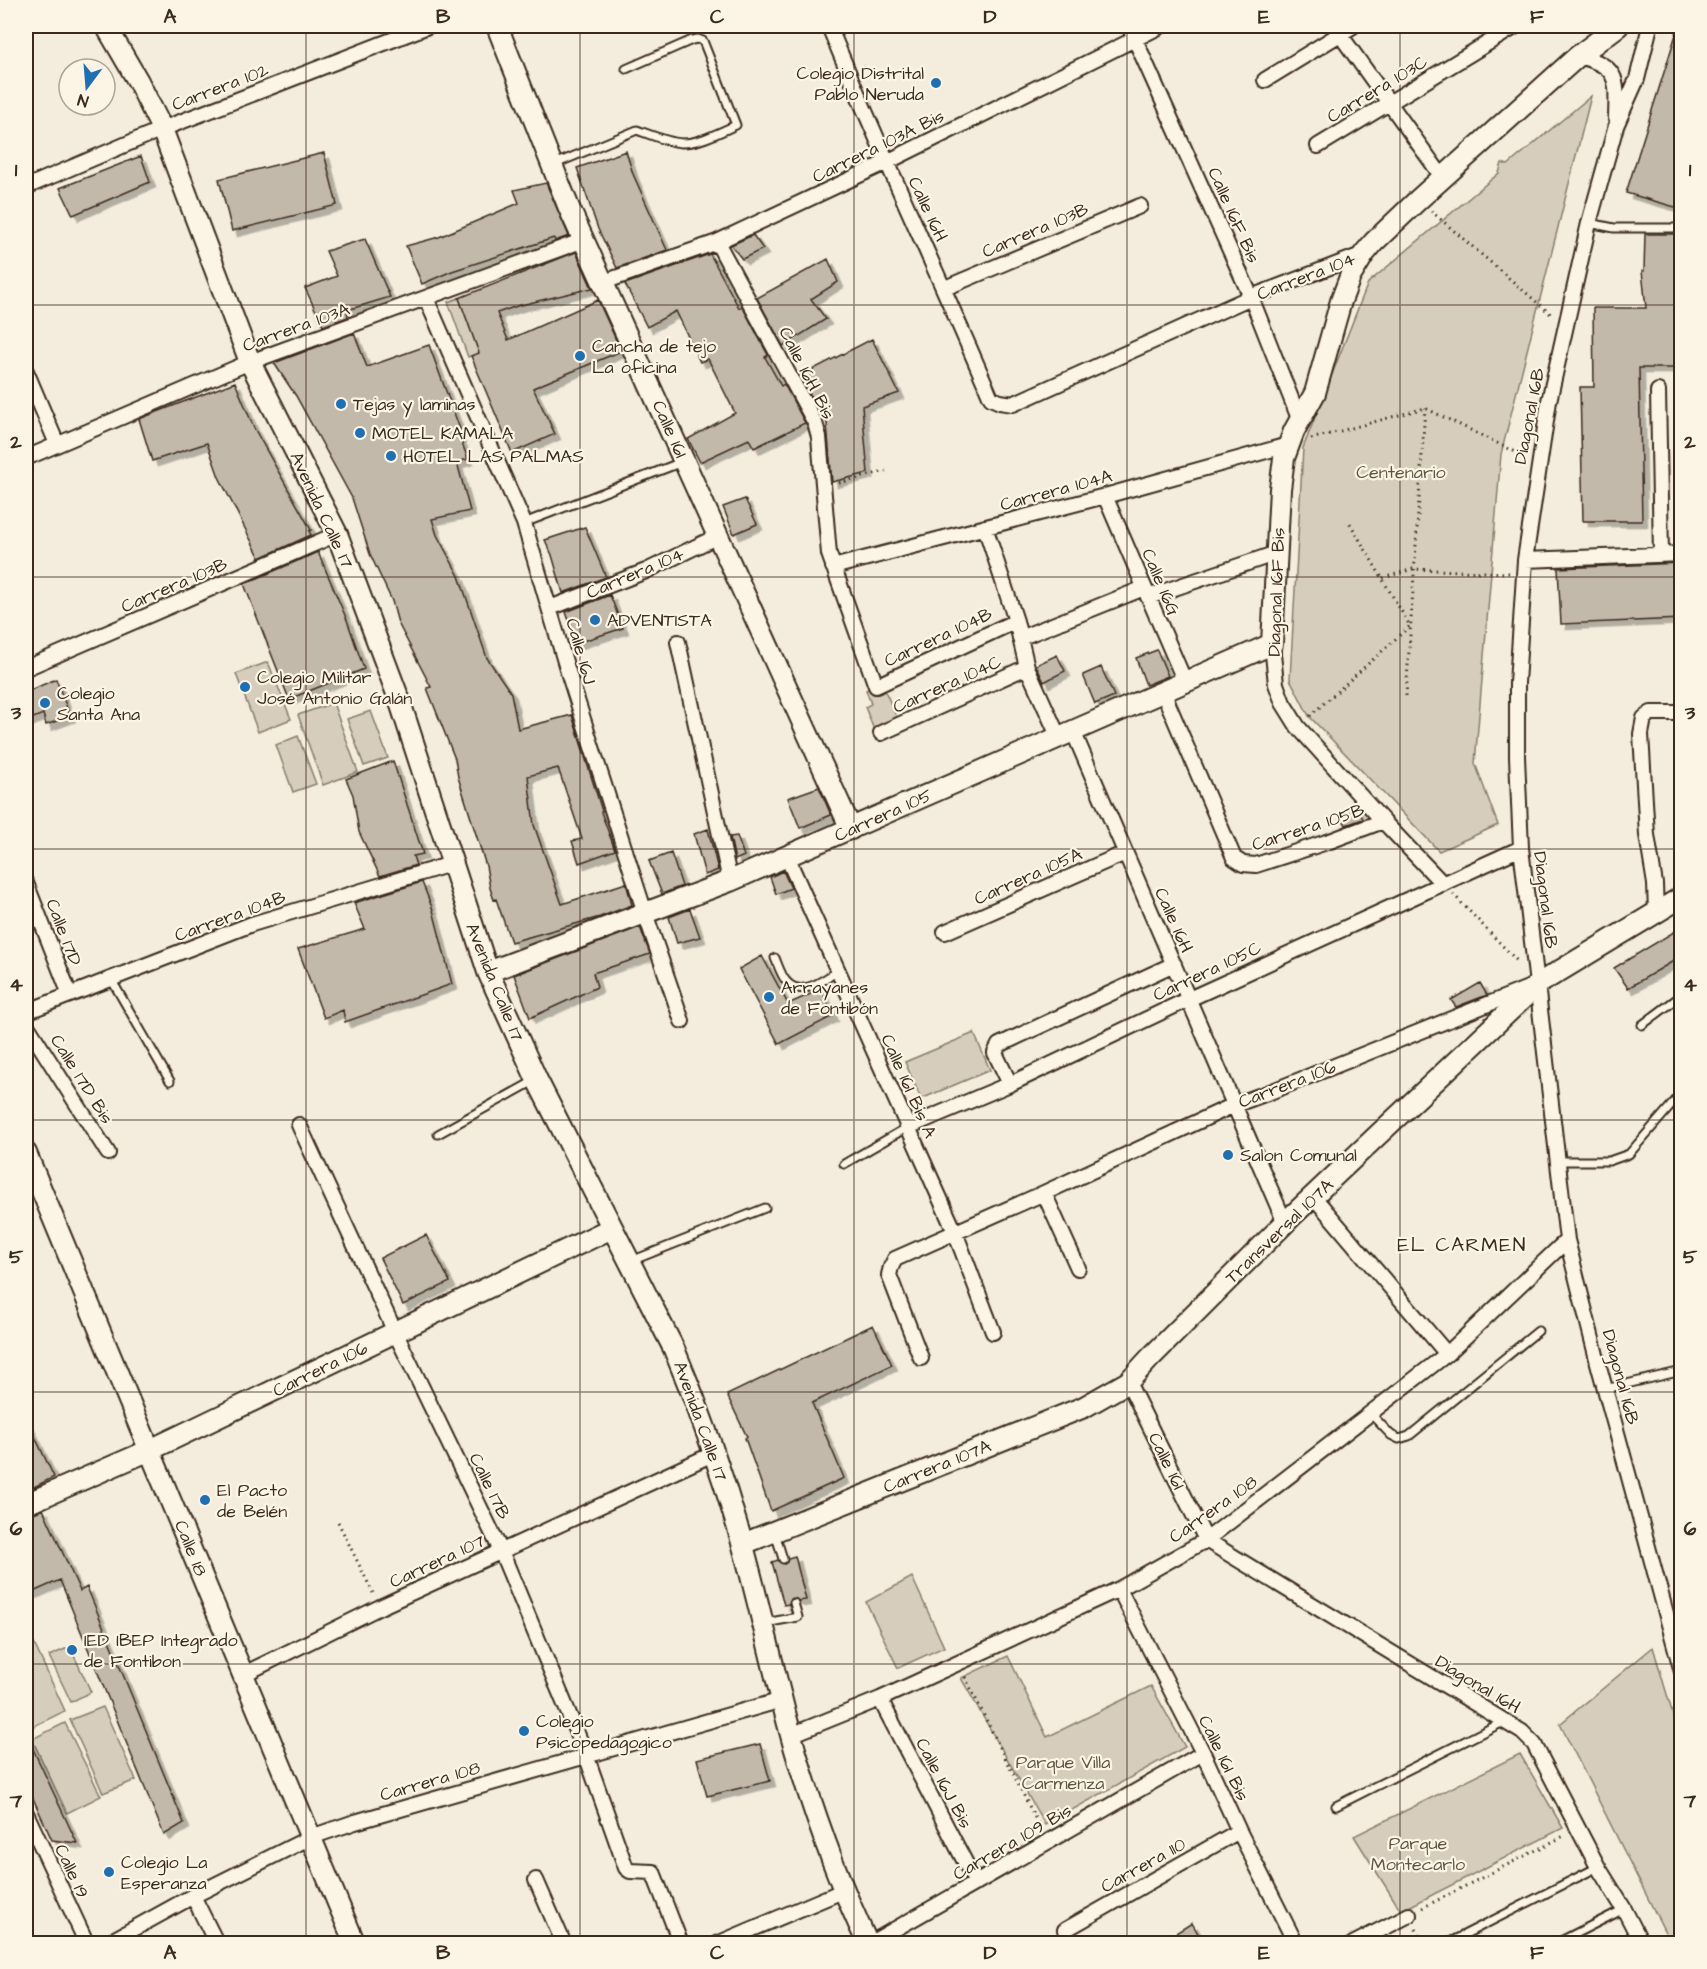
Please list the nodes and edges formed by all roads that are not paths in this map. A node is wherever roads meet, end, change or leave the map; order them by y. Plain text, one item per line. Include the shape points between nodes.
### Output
1 (106, 26) edge
2 (428, 26) edge
3 (497, 26) edge
4 (829, 26) edge
5 (1129, 26) edge
6 (1161, 26) edge
7 (1353, 26) edge
8 (1516, 26) edge
9 (1618, 26) edge
10 (1650, 26) edge
11 (1337, 30) edge
12 (1136, 40) junction
13 (1578, 56) junction
14 (626, 69) dead end
15 (1265, 80) dead end
16 (1390, 103) junction
17 (1616, 126) junction
18 (162, 129) junction
19 (1318, 146) dead end
20 (887, 162) junction
21 (552, 166) junction
22 (1443, 178) junction
23 (26, 187) edge
24 (1140, 206) dead end
25 (1588, 223) junction
26 (1682, 228) edge
27 (584, 240) junction
28 (717, 242) junction
29 (1364, 254) junction
30 (604, 282) junction
31 (945, 288) junction
32 (1251, 297) junction
33 (426, 298) junction
34 (250, 362) junction
35 (26, 371) edge
36 (1658, 391) dead end
37 (1000, 402) joint
38 (1300, 421) junction
39 (57, 444) junction
40 (1288, 445) junction
41 (26, 458) edge
42 (685, 461) junction
43 (1105, 496) junction
44 (524, 523) junction
45 (985, 527) junction
46 (337, 534) junction
47 (718, 536) junction
48 (1276, 553) junction
49 (1682, 554) edge
50 (1660, 555) junction
51 (833, 567) junction
52 (1524, 567) junction
53 (1146, 592) junction
54 (550, 608) junction
55 (1016, 621) junction
56 (1020, 638) junction
57 (678, 642) dead end
58 (1272, 644) junction
59 (1027, 667) junction
60 (26, 668) edge
61 (1185, 682) junction
62 (876, 686) joint
63 (1163, 692) junction
64 (1682, 713) edge
65 (881, 733) dead end
66 (1066, 734) junction
67 (1383, 821) junction
68 (851, 829) junction
69 (1521, 848) junction
70 (1125, 853) junction
71 (787, 857) junction
72 (451, 864) junction
73 (730, 881) junction
74 (26, 882) edge
75 (1443, 884) junction
76 (1682, 897) edge
77 (1656, 912) junction
78 (645, 913) junction
79 (945, 932) dead end
80 (775, 958) dead end
81 (1173, 964) junction
82 (838, 971) junction
83 (488, 972) junction
84 (111, 979) junction
85 (1538, 984) junction
86 (70, 995) junction
87 (1682, 995) edge
88 (1189, 999) junction
89 (26, 1012) edge
90 (682, 1021) dead end
91 (26, 1024) edge
92 (1642, 1025) dead end
93 (537, 1080) junction
94 (171, 1081) dead end
95 (1010, 1084) junction
96 (1682, 1093) edge
97 (1234, 1105) junction
98 (299, 1125) dead end
99 (908, 1127) junction
100 (438, 1134) dead end
101 (26, 1153) edge
102 (108, 1153) dead end
103 (1558, 1161) junction
104 (844, 1164) dead end
105 (1044, 1193) junction
106 (1313, 1196) junction
107 (765, 1208) dead end
108 (1285, 1223) junction
109 (612, 1228) junction
110 (955, 1232) junction
111 (1567, 1240) junction
112 (629, 1262) junction
113 (1078, 1268) dead end
114 (1538, 1331) dead end
115 (395, 1332) junction
116 (993, 1332) dead end
117 (1447, 1354) junction
118 (921, 1358) dead end
119 (1682, 1371) edge
120 (1128, 1382) junction
121 (1605, 1389) junction
122 (1370, 1413) junction
123 (150, 1449) junction
124 (715, 1453) junction
125 (26, 1504) edge
126 (774, 1530) junction
127 (1206, 1540) junction
128 (743, 1544) junction
129 (501, 1551) junction
130 (783, 1559) dead end
131 (1119, 1589) junction
132 (794, 1603) dead end
133 (762, 1623) junction
134 (1682, 1672) edge
135 (242, 1675) junction
136 (880, 1699) junction
137 (782, 1700) junction
138 (1504, 1721) junction
139 (791, 1736) junction
140 (1203, 1754) junction
141 (586, 1755) junction
142 (1336, 1806) dead end
143 (26, 1817) edge
144 (1239, 1831) junction
145 (311, 1837) junction
146 (1598, 1867) junction
147 (536, 1880) dead end
148 (976, 1883) junction
149 (845, 1890) junction
150 (193, 1896) junction
151 (1624, 1909) junction
152 (1409, 1915) road end
153 (1065, 1929) dead end
154 (87, 1944) edge
155 (106, 1944) edge
156 (217, 1944) edge
157 (355, 1944) edge
158 (564, 1944) edge
159 (681, 1944) edge
160 (717, 1944) edge
161 (868, 1944) edge
162 (1296, 1944) edge
163 (1353, 1944) edge
164 (1446, 1944) edge
165 (1555, 1944) edge
166 (1642, 1944) edge

1 - 18 street, Avenida Calle 17
2 - 18 street, Carrera 102
3 - 21 street, Calle 16I
4 - 20 street, Calle 16H
5 - 12 street, Calle 16F Bis
6 - 12 street, Carrera 103A Bis
7 - 11 street
8 - 16 street, Carrera 103C
9 - 13 street, Carrera 104
10 - 17 street, Diagonal 16B via 1636,79
11 - 15 street
11 - 16 street
12 - 20 street, Carrera 103A Bis
12 - 32 street, Calle 16F Bis
13 - 17 street, Diagonal 16B via 1597,60 1612,74 1616,85
13 - 22 street, Carrera 104
14 - 21 lane via 692,40 703,41 736,125 683,143 637,130
16 - 19 street, Carrera 103C
16 - 22 street
17 - 25 street, Diagonal 16B
18 - 23 street, Carrera 102
18 - 34 street, Avenida Calle 17
20 - 28 street, Carrera 103A Bis
20 - 31 street, Calle 16H
21 - 27 street, Calle 16I
22 - 29 street, Carrera 104
24 - 31 street, Carrera 103B
25 - 26 lane via 1614,228
25 - 52 street, Diagonal 16B via 1538,463
27 - 30 street, Calle 16I
27 - 33 street, Carrera 103A
28 - 30 street, Carrera 103A Bis
28 - 51 street, Calle 16H Bis via 819,437
29 - 32 street, Carrera 104
29 - 38 street, Diagonal 16F Bis via 1350,277 1315,393
30 - 42 street, Calle 16I
31 - 37 street, Calle 16H via 991,398
32 - 37 street, Carrera 104 via 1013,404
32 - 38 street, Calle 16F Bis
33 - 34 street, Carrera 103A
33 - 44 street, Calle 16J
34 - 39 street, Carrera 103A
34 - 46 street, Avenida Calle 17
35 - 39 street
36 - 50 street
38 - 40 street, Diagonal 16F Bis
39 - 41 street, Carrera 103A
40 - 43 street, Carrera 104A
40 - 48 street, Diagonal 16F Bis via 1280,489
42 - 44 lane
42 - 47 street, Calle 16I
43 - 45 street, Carrera 104A
43 - 53 street, Calle 16G
44 - 54 street, Calle 16J
45 - 51 street, Carrera 104A
45 - 55 street, Calle 16H
46 - 60 street, Carrera 103B
46 - 72 street, Avenida Calle 17 via 399,699
47 - 54 street, Carrera 104 via 646,571
47 - 68 street, Calle 16I
48 - 53 street
48 - 58 street, Diagonal 16F Bis
49 - 50 street
50 - 52 street
51 - 62 street, Calle 16H Bis
52 - 69 street, Diagonal 16B via 1517,683
53 - 56 street
53 - 61 street, Calle 16G
54 - 78 street, Calle 16J
55 - 56 street, Calle 16H
55 - 62 street, Carrera 104B
56 - 59 street, Calle 16H
57 - 73 street
58 - 61 street, Carrera 105
58 - 67 street, Diagonal 16F Bis via 1276,684 1298,727
59 - 65 street, Carrera 104C
59 - 66 street, Calle 16H
61 - 63 street, Carrera 105
63 - 66 street, Carrera 105
63 - 67 street, Carrera 105B via 1234,858 1243,864 1256,865
64 - 77 street via 1651,712 1644,718 1641,734
66 - 68 street, Carrera 105
66 - 70 street, Calle 16H
67 - 75 street, Diagonal 16F Bis
68 - 71 street, Carrera 105
69 - 75 street, Carrera 105C
69 - 85 street, Diagonal 16B
70 - 79 street, Carrera 105A
70 - 81 street, Calle 16H
71 - 73 street, Carrera 105
71 - 82 street, Calle 16I Bis A
72 - 83 street, Avenida Calle 17
72 - 84 street, Carrera 104B via 252,924
73 - 78 street, Carrera 105
74 - 86 street, Calle 17D
75 - 88 street, Carrera 105C
76 - 77 street, Carrera 106
77 - 85 street, Carrera 106
78 - 83 street, Carrera 105
78 - 90 street, Calle 16J
80 - 82 lane via 785,980 793,987 806,989
81 - 88 street, Calle 16H
81 - 95 street, Carrera 105C via 999,1045 995,1053
82 - 99 street, Calle 16I Bis A
83 - 93 street, Avenida Calle 17
84 - 86 street, Carrera 104B
84 - 94 lane
85 - 97 street, Carrera 106
85 - 103 street, Diagonal 16B
85 - 106 street, Transversal 107A
86 - 89 street, Carrera 104B
87 - 92 lane
88 - 95 street, Carrera 105C
88 - 97 street, Calle 16H
91 - 102 street, Calle 17D Bis
93 - 100 lane
93 - 109 street, Avenida Calle 17
95 - 99 street, Carrera 105C
96 - 103 lane via 1629,1154 1609,1161
97 - 105 street, Carrera 106
97 - 108 street, Calle 16H
98 - 115 street, Calle 17B
99 - 104 lane
99 - 110 street, Calle 16I Bis A
101 - 123 street, Calle 18
103 - 111 street, Diagonal 16B
105 - 110 street, Carrera 106
105 - 113 street
106 - 108 street, Transversal 107A
106 - 117 street
107 - 112 lane
108 - 120 street, Transversal 107A
109 - 112 street, Avenida Calle 17
109 - 115 street, Carrera 106
110 - 116 street, Calle 16I Bis A
110 - 118 street, Carrera 106 via 895,1259 891,1267 889,1275
111 - 117 street, Carrera 108
111 - 121 street, Diagonal 16B
112 - 124 street, Avenida Calle 17 via 674,1349
114 - 122 lane via 1409,1436 1399,1439 1391,1435
115 - 123 street, Carrera 106
115 - 129 street, Calle 17B
117 - 122 street, Carrera 108
119 - 121 lane
120 - 126 street, Carrera 107A via 1083,1407
120 - 127 street, Calle 16I
121 - 134 street, Diagonal 16B
122 - 127 street, Carrera 108
123 - 125 street, Carrera 106
123 - 135 street, Calle 18
124 - 128 street, Avenida Calle 17
124 - 129 street, Carrera 107
126 - 128 street, Carrera 107A
126 - 130 lane
127 - 131 street, Carrera 108
127 - 138 street, Diagonal 16H
128 - 133 street, Avenida Calle 17
129 - 135 street, Carrera 107
129 - 141 street, Calle 17B
131 - 136 street, Carrera 108
131 - 140 street, Calle 16I Bis
132 - 133 lane via 798,1617
133 - 137 street, Avenida Calle 17
135 - 145 street, Calle 18
136 - 139 street, Carrera 108
136 - 148 street, Calle 16J Bis
137 - 139 street, Avenida Calle 17
137 - 141 street, Carrera 108
138 - 142 lane
138 - 146 street, Diagonal 16H via 1534,1744
139 - 149 street, Avenida Calle 17
140 - 144 street, Calle 16I Bis
140 - 148 street, Carrera 109 Bis
141 - 145 street, Carrera 108
141 - 159 street, Calle 17B via 626,1868 654,1872
143 - 154 street, Calle 19
144 - 153 street, Carrera 110
144 - 162 street, Calle 16I Bis
145 - 150 street, Carrera 108
145 - 157 street, Calle 18
146 - 151 street, Diagonal 16H
146 - 164 lane
147 - 158 street
148 - 161 street, Carrera 109 Bis
149 - 160 street
149 - 161 street, Avenida Calle 17
150 - 155 street, Carrera 108
150 - 156 street
151 - 165 lane
151 - 166 street, Diagonal 16H
152 - 163 street

